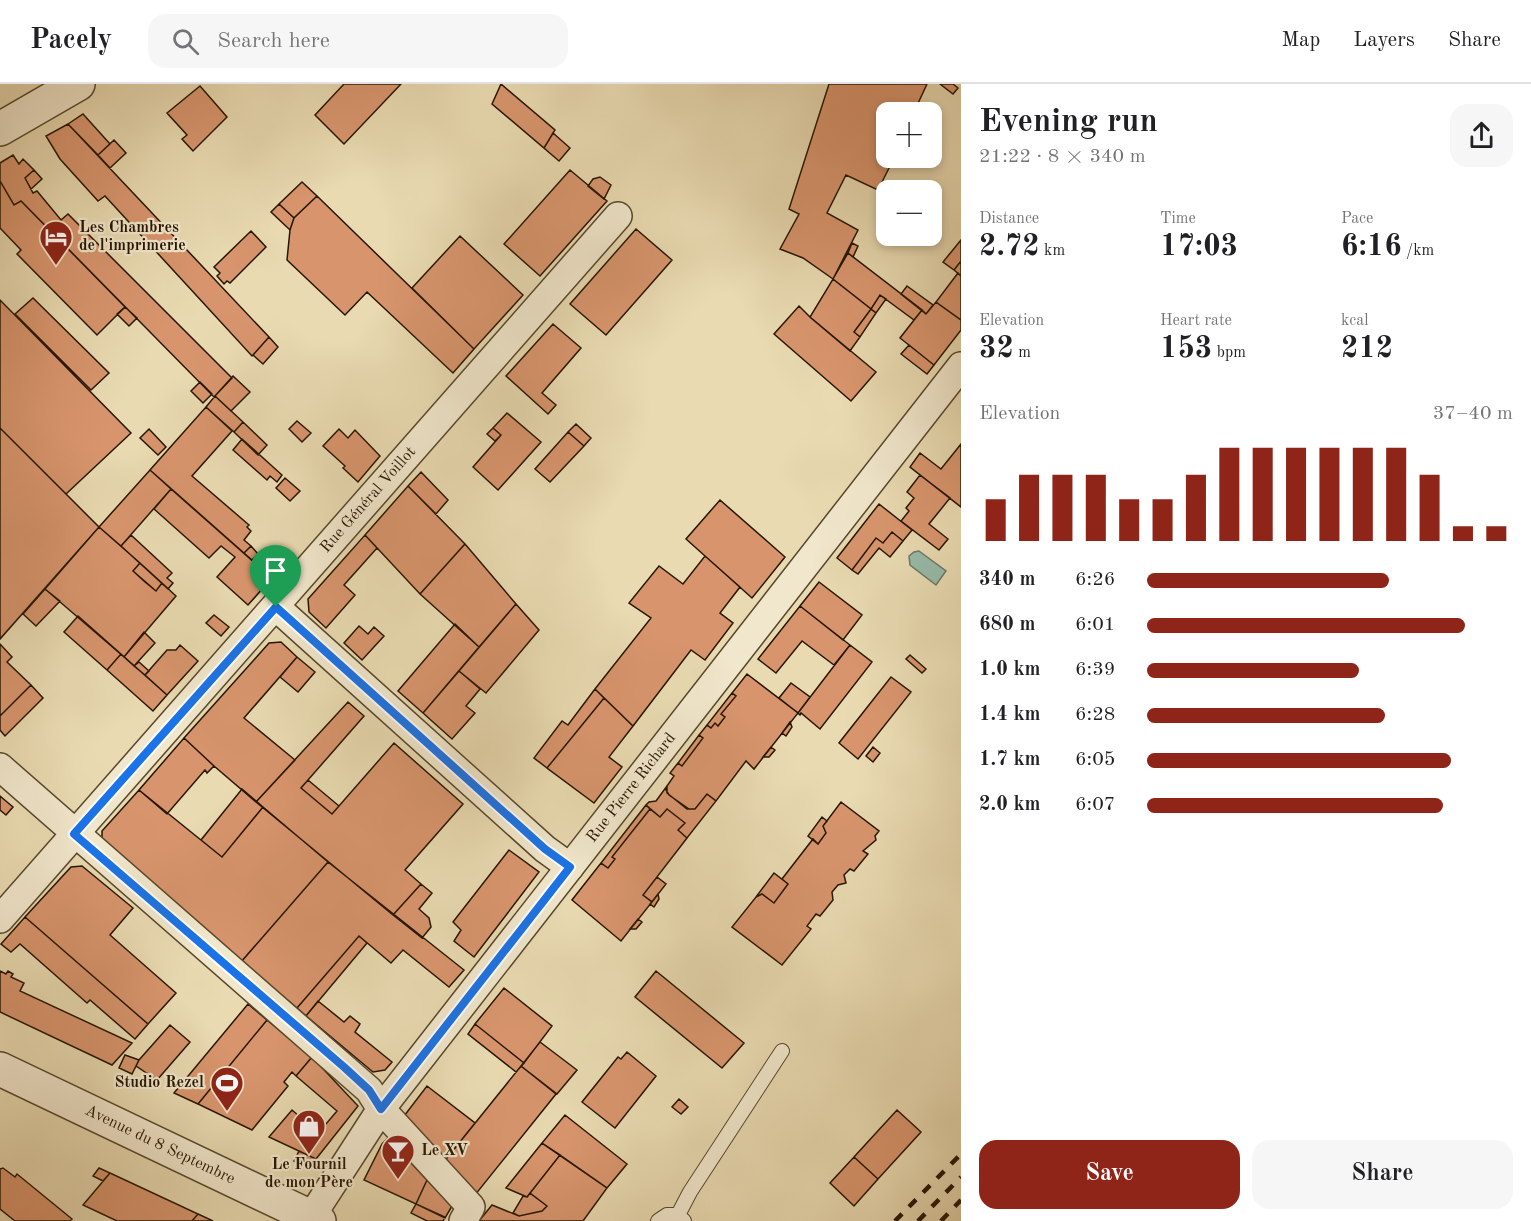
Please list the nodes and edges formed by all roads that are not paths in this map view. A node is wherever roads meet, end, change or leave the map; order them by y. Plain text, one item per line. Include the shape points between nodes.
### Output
1 (78, 84) edge
2 (0, 129) edge
3 (618, 216) dead end
4 (961, 366) edge
5 (276, 607) junction
6 (0, 767) edge
7 (74, 834) junction
8 (570, 867) junction
9 (0, 919) edge
10 (782, 1051) dead end
11 (0, 1070) edge
12 (381, 1109) junction
13 (681, 1218) edge
14 (315, 1219) edge
15 (463, 1221) edge
16 (658, 1221) edge

1 - 2 street
3 - 5 street, Rue Général Voillot
4 - 8 street, Rue Pierre Richard
5 - 7 street, Rue Général Voillot
5 - 8 street via 545,849
6 - 7 street
7 - 9 street, Rue Général Voillot
7 - 12 street via 344,1067 369,1090
8 - 12 street, Rue Pierre Richard
10 - 13 lane via 690,1192
11 - 14 street, Avenue du 8 Septembre
12 - 14 street, Rue Pierre Richard
12 - 15 street via 471,1207
13 - 16 lane via 667,1215

